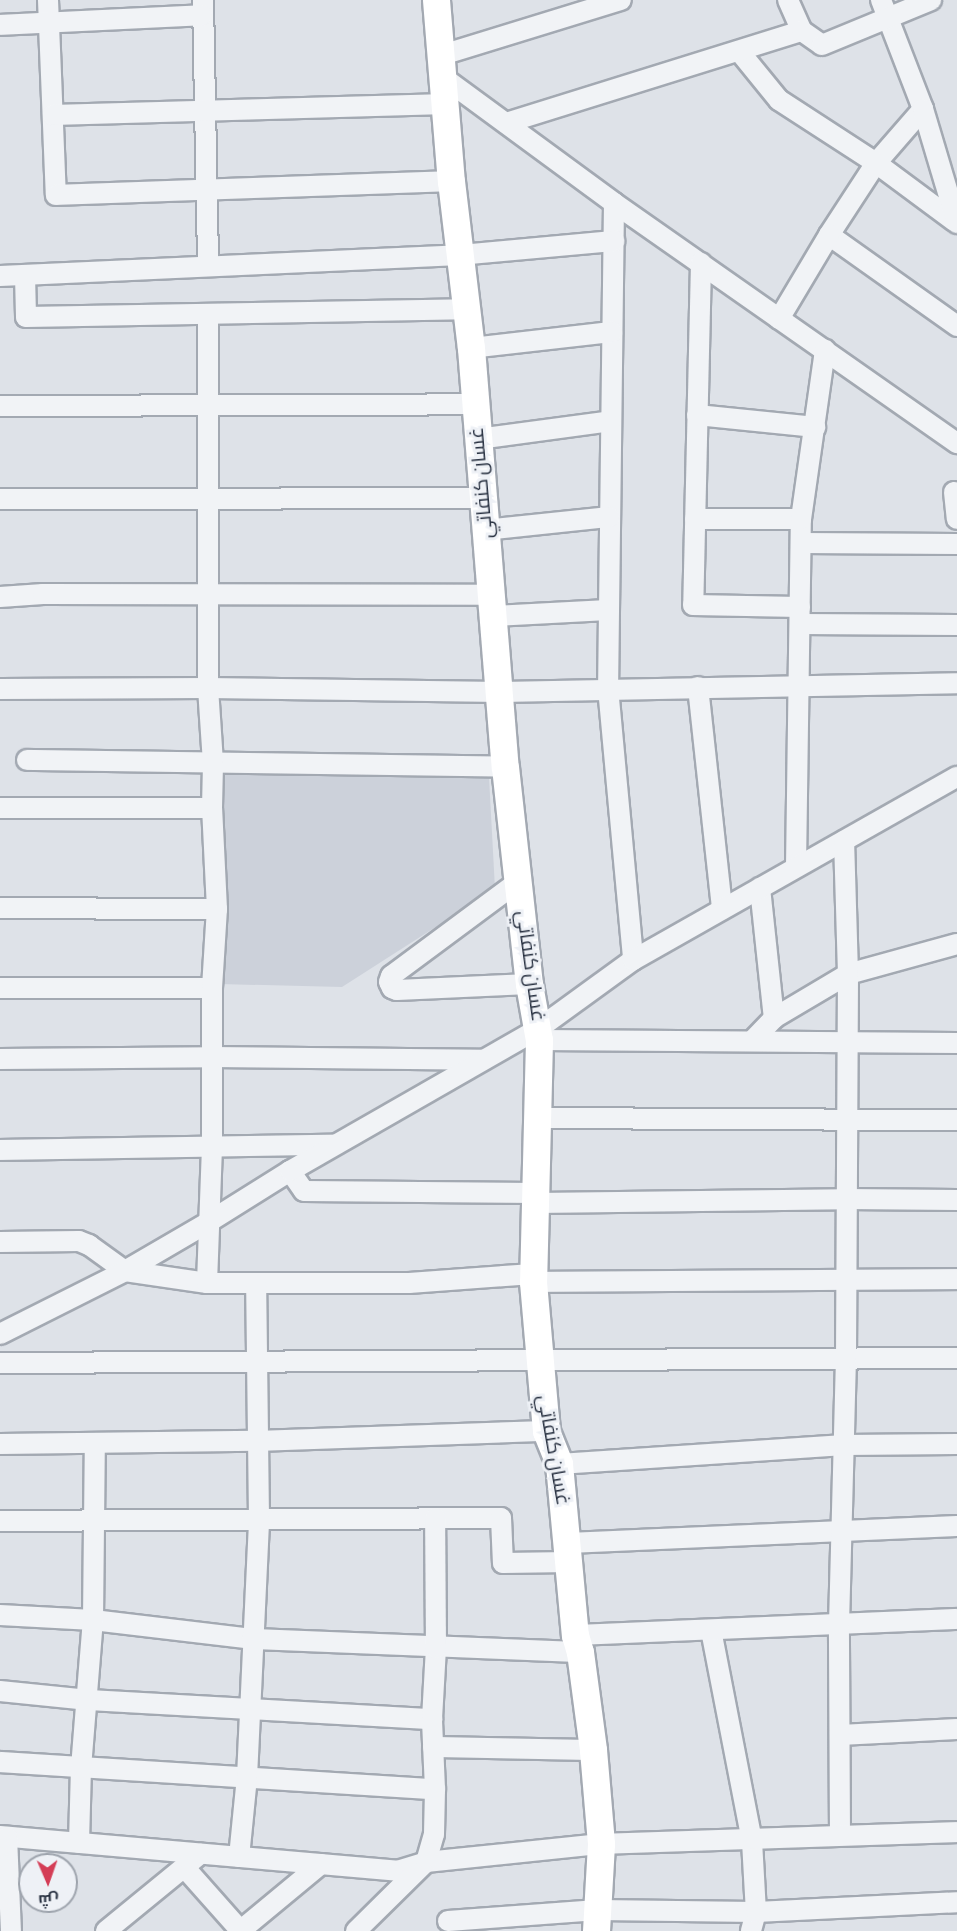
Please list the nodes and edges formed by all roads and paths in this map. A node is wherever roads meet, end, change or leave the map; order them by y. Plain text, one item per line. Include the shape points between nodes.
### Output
1 (48, 0) edge
2 (436, 0) edge
3 (621, 0) edge
4 (788, 0) edge
5 (931, 0) edge
6 (202, 7) edge
7 (885, 8) edge
8 (49, 23) junction
9 (0, 26) edge
10 (802, 31) junction
11 (739, 51) junction
12 (444, 79) junction
13 (923, 109) junction
14 (204, 111) junction
15 (52, 115) junction
16 (506, 123) junction
17 (876, 163) junction
18 (451, 180) junction
19 (206, 190) junction
20 (614, 204) junction
21 (955, 214) edge
22 (829, 235) junction
23 (614, 241) junction
24 (460, 255) junction
25 (701, 263) junction
26 (208, 266) junction
27 (26, 275) junction
28 (0, 276) edge
29 (465, 309) junction
30 (208, 314) junction
31 (779, 319) junction
32 (957, 326) edge
33 (612, 332) junction
34 (471, 348) junction
35 (825, 350) junction
36 (208, 404) junction
37 (475, 404) junction
38 (0, 406) edge
39 (697, 415) junction
40 (611, 421) junction
41 (815, 427) junction
42 (478, 439) junction
43 (957, 443) edge
44 (954, 492) dead end
45 (484, 498) junction
46 (0, 499) edge
47 (208, 500) junction
48 (609, 517) junction
49 (695, 519) junction
50 (801, 519) junction
51 (957, 519) edge
52 (485, 530) junction
53 (801, 543) junction
54 (957, 544) edge
55 (208, 595) junction
56 (0, 597) edge
57 (493, 605) junction
58 (608, 610) junction
59 (800, 615) junction
60 (957, 625) edge
61 (957, 683) edge
62 (800, 686) junction
63 (698, 687) junction
64 (208, 688) junction
65 (608, 688) junction
66 (0, 689) edge
67 (501, 692) junction
68 (27, 760) dead end
69 (213, 763) junction
70 (505, 766) junction
71 (957, 777) edge
72 (0, 808) edge
73 (212, 808) junction
74 (844, 841) junction
75 (796, 867) junction
76 (519, 881) junction
77 (760, 888) junction
78 (0, 908) edge
79 (217, 909) junction
80 (722, 909) junction
81 (957, 944) edge
82 (633, 960) junction
83 (848, 974) junction
84 (529, 984) junction
85 (0, 988) edge
86 (212, 988) junction
87 (774, 1018) junction
88 (539, 1034) junction
89 (752, 1041) junction
90 (847, 1041) junction
91 (957, 1042) edge
92 (212, 1057) junction
93 (0, 1059) edge
94 (482, 1060) junction
95 (536, 1118) junction
96 (957, 1120) edge
97 (846, 1121) junction
98 (336, 1145) junction
99 (212, 1148) junction
100 (0, 1150) edge
101 (290, 1172) junction
102 (536, 1198) junction
103 (845, 1199) junction
104 (957, 1200) edge
105 (207, 1223) junction
106 (0, 1242) edge
107 (125, 1271) junction
108 (533, 1278) junction
109 (846, 1278) junction
110 (957, 1279) edge
111 (207, 1283) junction
112 (256, 1284) junction
113 (0, 1334) edge
114 (846, 1358) junction
115 (957, 1358) edge
116 (255, 1361) junction
117 (539, 1362) junction
118 (0, 1363) edge
119 (546, 1431) junction
120 (256, 1440) junction
121 (95, 1443) junction
122 (0, 1444) edge
123 (957, 1444) edge
124 (844, 1445) junction
125 (559, 1464) junction
126 (435, 1518) junction
127 (259, 1519) junction
128 (96, 1520) junction
129 (0, 1521) edge
130 (957, 1526) edge
131 (841, 1533) junction
132 (569, 1552) junction
133 (0, 1614) edge
134 (957, 1619) edge
135 (93, 1620) junction
136 (839, 1625) junction
137 (711, 1630) junction
138 (252, 1639) junction
139 (578, 1644) junction
140 (436, 1648) junction
141 (0, 1691) edge
142 (89, 1700) junction
143 (250, 1708) junction
144 (432, 1719) junction
145 (957, 1729) edge
146 (840, 1735) junction
147 (433, 1747) junction
148 (593, 1750) junction
149 (0, 1762) edge
150 (81, 1768) junction
151 (247, 1777) junction
152 (435, 1789) junction
153 (957, 1832) edge
154 (840, 1835) junction
155 (4, 1837) edge
156 (752, 1841) junction
157 (79, 1843) junction
158 (601, 1844) junction
159 (200, 1854) junction
160 (239, 1857) junction
161 (426, 1862) junction
162 (321, 1864) junction
163 (185, 1868) junction
164 (957, 1902) edge
165 (448, 1921) dead end
166 (597, 1921) edge
167 (754, 1922) edge
168 (110, 1929) edge
169 (11, 1931) edge
170 (240, 1931) edge
171 (356, 1931) edge

1 - 8 street
2 - 12 street, غسان كنفاتي
3 - 12 street
4 - 10 street
5 - 7 street
6 - 8 street
6 - 14 street
7 - 10 street via 822,45
7 - 13 street
8 - 9 street
8 - 15 street
10 - 11 street
11 - 16 street
11 - 17 street via 779,100
12 - 14 street
12 - 16 street
12 - 18 street, غسان كنفاتي
13 - 17 street
13 - 21 street
14 - 15 street
14 - 19 street
15 - 19 street via 56,195
16 - 20 street
17 - 21 street
17 - 22 street
18 - 19 street
18 - 24 street, غسان كنفاتي
19 - 26 street
20 - 23 street
20 - 25 street
22 - 31 street
22 - 32 street
23 - 24 street
23 - 33 street
24 - 26 street
24 - 29 street, غسان كنفاتي
25 - 31 street
25 - 39 street
26 - 27 street
27 - 28 street
27 - 30 street via 26,317
29 - 30 street
29 - 34 street, غسان كنفاتي
30 - 36 street
31 - 35 street
33 - 34 street
33 - 40 street
34 - 37 street, غسان كنفاتي
35 - 41 street
35 - 43 street
36 - 37 street
36 - 38 street
36 - 47 street
37 - 42 street, غسان كنفاتي
39 - 41 street
39 - 49 street
40 - 42 street
40 - 48 street
41 - 50 street
42 - 45 street, غسان كنفاتي
44 - 51 street
45 - 47 street
45 - 52 street, غسان كنفاتي
46 - 47 street
47 - 55 street
48 - 52 street
48 - 58 street
49 - 50 street
49 - 59 street via 693,605
50 - 53 street
52 - 57 street, غسان كنفاتي
53 - 54 street
53 - 59 street
55 - 56 street
55 - 57 street
55 - 64 street
57 - 58 street
57 - 67 street, غسان كنفاتي
58 - 65 street
59 - 60 street
59 - 62 street
61 - 62 street
62 - 63 street
62 - 75 street
63 - 65 street
63 - 80 street
64 - 66 street
64 - 67 street
64 - 69 street
65 - 67 street
65 - 82 street
67 - 70 street, غسان كنفاتي
68 - 69 street
69 - 70 street
69 - 73 street
70 - 76 street, غسان كنفاتي
71 - 74 street
72 - 73 street
73 - 79 street
74 - 75 street
74 - 83 street
75 - 77 street
76 - 84 street, غسان كنفاتي
76 - 84 street via 391,976 389,982 398,990
77 - 80 street
77 - 87 street
78 - 79 street
79 - 86 street
80 - 82 street
81 - 83 street
82 - 88 street
83 - 87 street
83 - 90 street
84 - 88 street, غسان كنفاتي
85 - 86 street
86 - 92 street
87 - 89 street
88 - 89 street
88 - 94 street
88 - 95 street, غسان كنفاتي
89 - 90 street
90 - 91 street
90 - 97 street
92 - 93 street
92 - 94 street
92 - 99 street
94 - 98 street
95 - 97 street
95 - 102 street, غسان كنفاتي
96 - 97 street
97 - 103 street
98 - 99 street
98 - 101 street
99 - 100 street
99 - 105 street
101 - 102 street via 304,1191
101 - 105 street
102 - 103 street
102 - 108 street, غسان كنفاتي
103 - 104 street
103 - 109 street
105 - 107 street
105 - 111 street
106 - 107 street via 79,1241
107 - 111 street
107 - 113 street
108 - 109 street
108 - 112 street
108 - 117 street, غسان كنفاتي
109 - 110 street
109 - 114 street
111 - 112 street
112 - 116 street
114 - 115 street
114 - 117 street
114 - 124 street
116 - 117 street
116 - 118 street
116 - 120 street
117 - 119 street, غسان كنفاتي
119 - 120 street
119 - 125 street, غسان كنفاتي
120 - 121 street
120 - 127 street
121 - 122 street
121 - 128 street
123 - 124 street
124 - 125 street
124 - 131 street
125 - 132 street, غسان كنفاتي
126 - 127 street
126 - 132 street via 501,1518 503,1563
126 - 140 street
127 - 128 street
127 - 138 street
128 - 129 street
128 - 135 street
130 - 131 street
131 - 132 street
131 - 136 street
132 - 139 street, غسان كنفاتي
133 - 135 street
134 - 136 street
135 - 138 street
135 - 142 street
136 - 137 street
136 - 146 street
137 - 139 street
137 - 156 street
138 - 140 street
138 - 143 street
139 - 140 street
139 - 148 street, غسان كنفاتي
140 - 144 street
141 - 142 street
142 - 143 street
142 - 150 street
143 - 144 street
143 - 151 street
144 - 147 street
145 - 146 street
146 - 154 street
147 - 148 street
147 - 152 street
148 - 158 street, غسان كنفاتي
149 - 150 street
150 - 151 street
150 - 157 street
151 - 152 street
151 - 160 street
152 - 161 street via 434,1834
153 - 154 street
154 - 156 street
155 - 157 street
155 - 169 street
156 - 158 street
156 - 167 street
157 - 159 street
158 - 161 street
158 - 166 street, غسان كنفاتي
159 - 160 street
159 - 163 street
160 - 162 street
161 - 162 street via 397,1871
161 - 171 street
162 - 170 street
163 - 168 street
163 - 170 street
164 - 167 street
165 - 166 street
166 - 167 street

